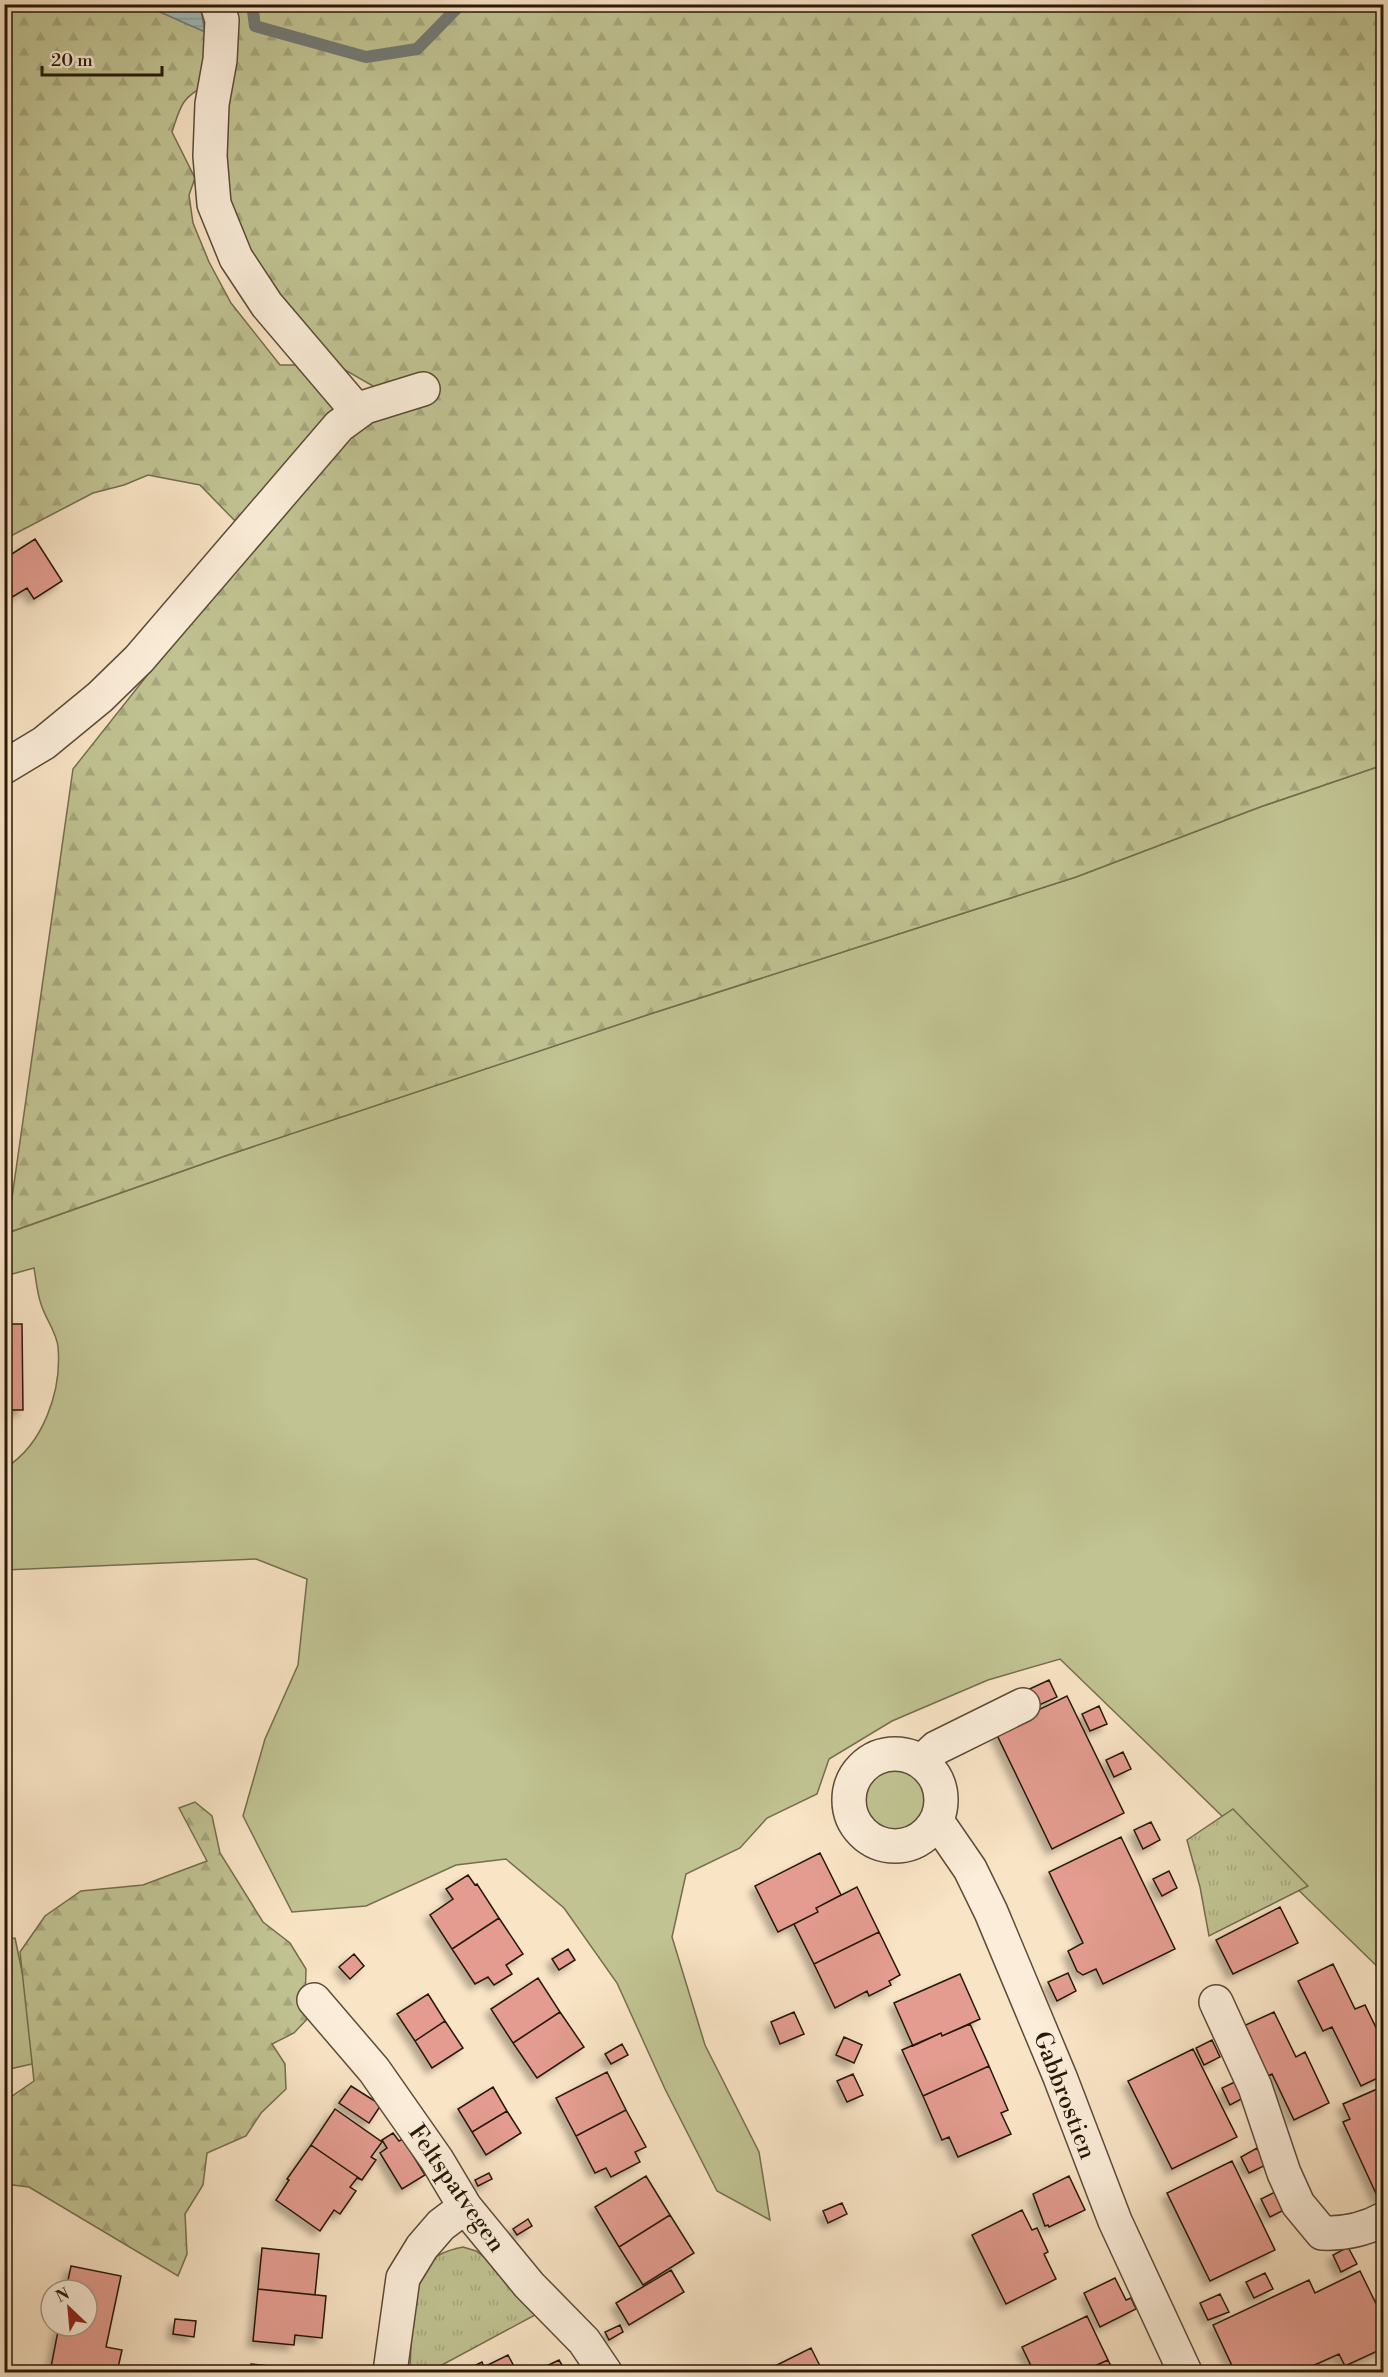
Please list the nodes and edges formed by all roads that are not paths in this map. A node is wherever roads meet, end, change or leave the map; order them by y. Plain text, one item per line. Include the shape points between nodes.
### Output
1 (217, 4) edge
2 (423, 389) dead end
3 (358, 412) junction
4 (4, 767) edge
5 (1023, 1705) dead end
6 (922, 1761) junction
7 (937, 1821) junction
8 (314, 2000) dead end
9 (1216, 2002) dead end
10 (465, 2207) junction
11 (1383, 2219) edge
12 (390, 2373) edge
13 (605, 2373) edge
14 (1185, 2373) edge

1 - 3 street via 222,20 212,104 210,156 214,204 236,258 267,304
2 - 3 street
3 - 4 street via 339,426 139,659 44,743
5 - 6 street via 936,1748
6 - 7 street via 937,1778 942,1803
6 - 7 street via 901,1753 877,1757 861,1768 850,1786 849,1806 856,1827 876,1843 903,1847 922,1838
7 - 14 street, Gabbrostien via 970,1869 991,1912 1115,2222
8 - 10 street, Feltspatvegen via 374,2070
9 - 11 street via 1255,2087 1298,2204 1323,2233 1343,2234
10 - 12 street via 441,2225 402,2278
10 - 13 street, Feltspatvegen via 529,2285 584,2341

